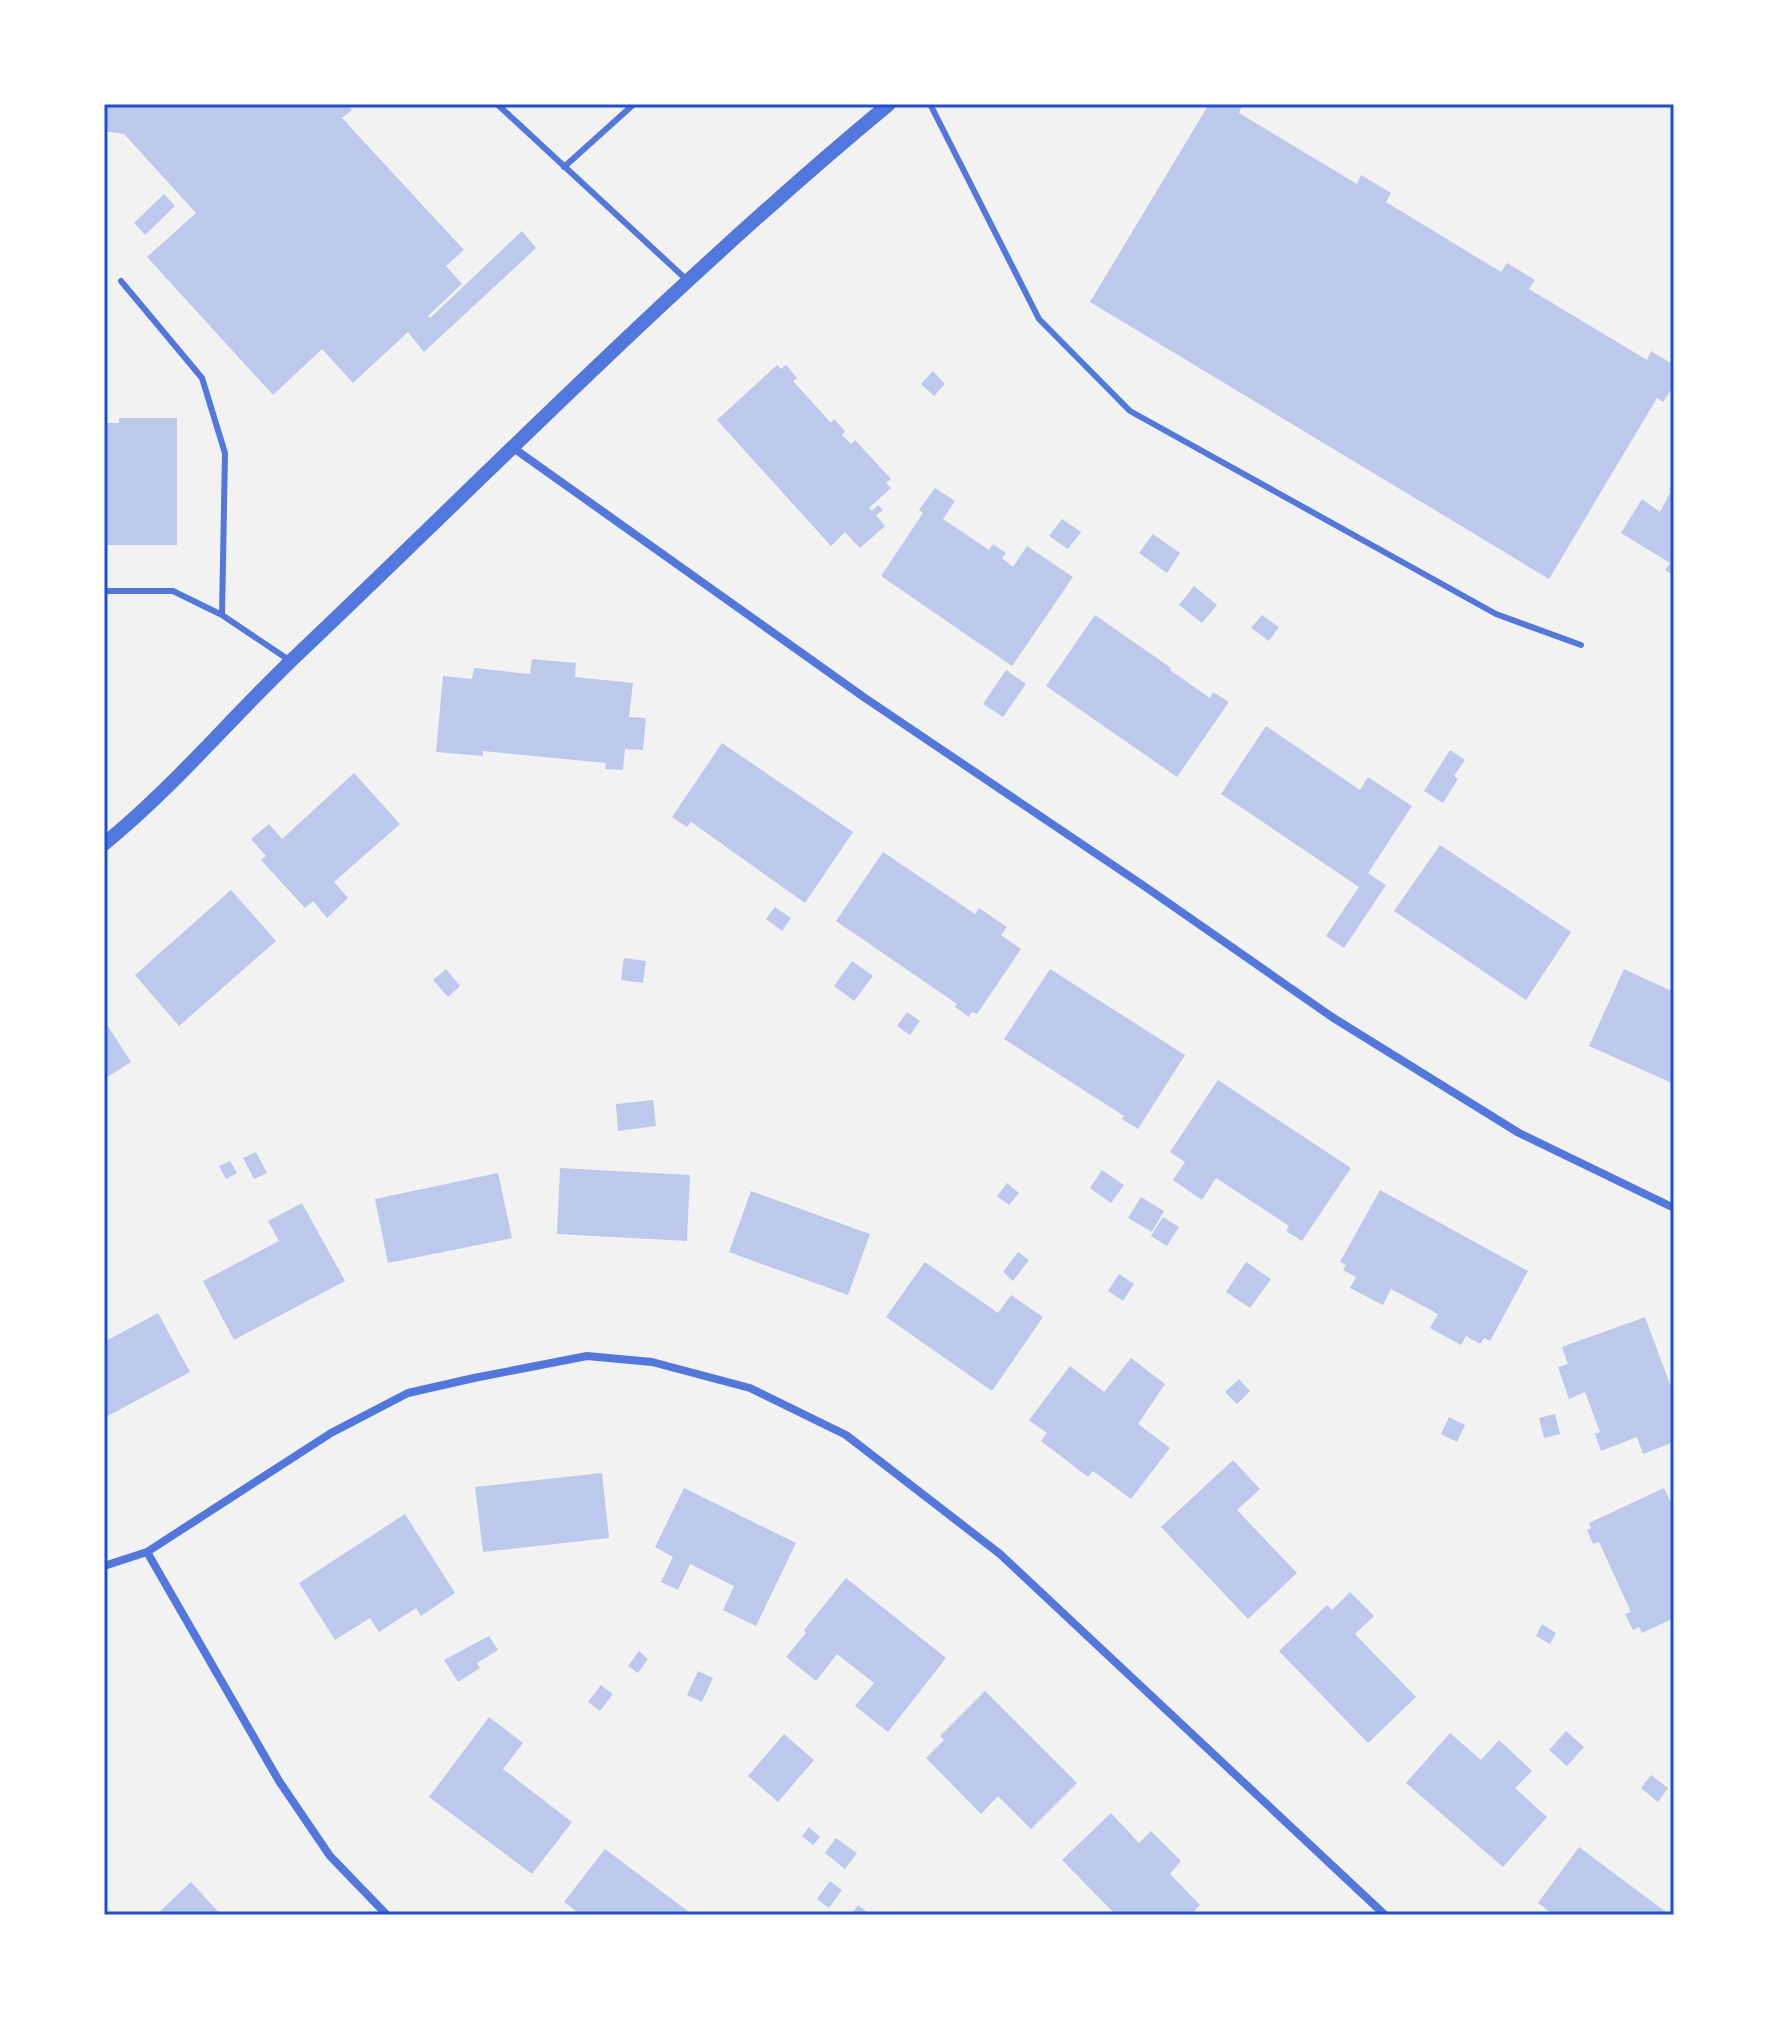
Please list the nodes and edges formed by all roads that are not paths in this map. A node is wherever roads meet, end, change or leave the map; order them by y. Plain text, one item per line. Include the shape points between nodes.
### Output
1 (497, 104) edge
2 (634, 104) edge
3 (889, 104) edge
4 (930, 104) edge
5 (564, 167) junction
6 (121, 281) dead end
7 (688, 281) junction
8 (512, 447) junction
9 (104, 591) edge
10 (222, 615) junction
11 (1581, 645) dead end
12 (291, 661) junction
13 (104, 844) edge
14 (1674, 1208) edge
15 (147, 1552) junction
16 (104, 1566) edge
17 (387, 1915) edge
18 (1385, 1915) edge

1 - 5 lane
2 - 5 lane
3 - 7 street
4 - 11 lane via 1039,319 1130,411 1496,614
5 - 7 lane
6 - 10 lane via 202,378 225,453
7 - 8 street
8 - 12 street
8 - 14 street via 865,698 1332,1017 1519,1133
9 - 10 lane via 173,591
10 - 12 lane
12 - 13 street
15 - 16 street
15 - 17 street via 279,1781 330,1856
15 - 18 street via 331,1433 408,1393 587,1356 652,1362 750,1388 846,1435 1000,1554

